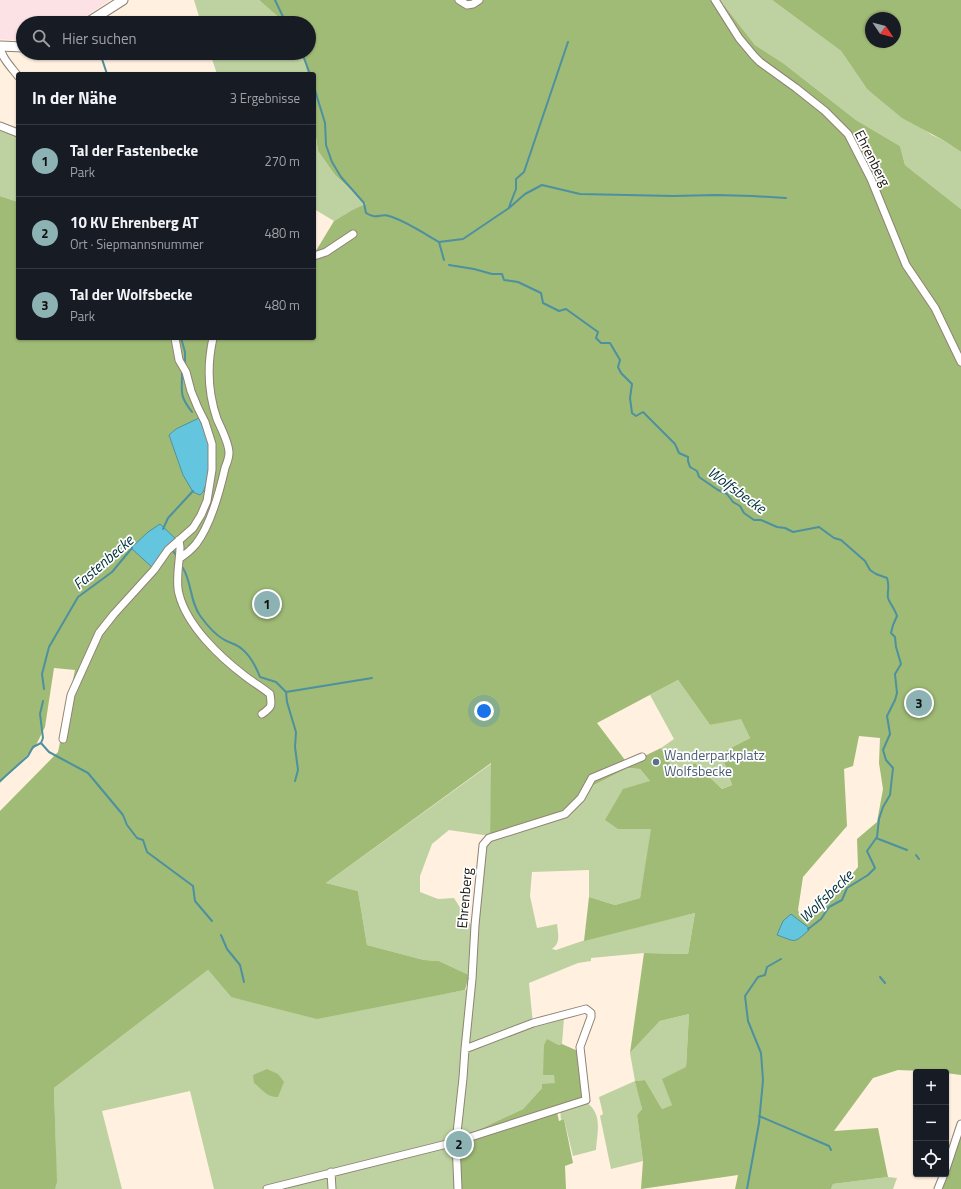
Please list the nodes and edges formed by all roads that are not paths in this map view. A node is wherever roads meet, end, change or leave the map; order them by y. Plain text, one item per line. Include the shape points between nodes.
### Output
1 (123, 0) edge
2 (459, 0) edge
3 (479, 0) edge
4 (714, 0) edge
5 (98, 16) edge
6 (0, 46) edge
7 (16, 47) edge
8 (16, 73) edge
9 (0, 126) edge
10 (16, 132) edge
11 (353, 234) dead end
12 (316, 255) edge
13 (175, 340) edge
14 (213, 340) edge
15 (961, 362) edge
16 (179, 540) junction
17 (180, 558) junction
18 (262, 714) dead end
19 (64, 739) dead end
20 (642, 757) dead end
21 (465, 1049) junction
22 (961, 1124) edge
23 (456, 1142) junction
24 (949, 1160) edge
25 (331, 1172) junction
26 (943, 1177) edge
27 (267, 1189) edge
28 (332, 1189) edge
29 (458, 1189) edge
30 (938, 1189) edge

1 - 5 main road
2 - 3 street via 467,5
4 - 15 street, Ehrenberg via 760,62 825,111 848,134 871,179 906,265 935,308
6 - 7 main road
6 - 8 street via 4,58
9 - 10 street
11 - 12 street via 326,252
13 - 16 street via 179,360 209,434 213,462 207,501 201,515 193,528
14 - 17 street via 208,371 210,385 214,407 229,452 222,482 205,529 196,544
16 - 17 street
16 - 19 street via 99,634 72,695
17 - 18 street via 178,592 184,608 199,631 226,660 270,694 270,708
20 - 21 street, Ehrenberg via 592,778 581,798 565,814 489,838 483,845
21 - 23 street, Ehrenberg
21 - 23 street via 533,1023 586,1009 591,1013 580,1047 586,1100
22 - 24 street
23 - 25 street
23 - 29 street, Ehrenberg
25 - 27 street
25 - 28 street
26 - 30 street

